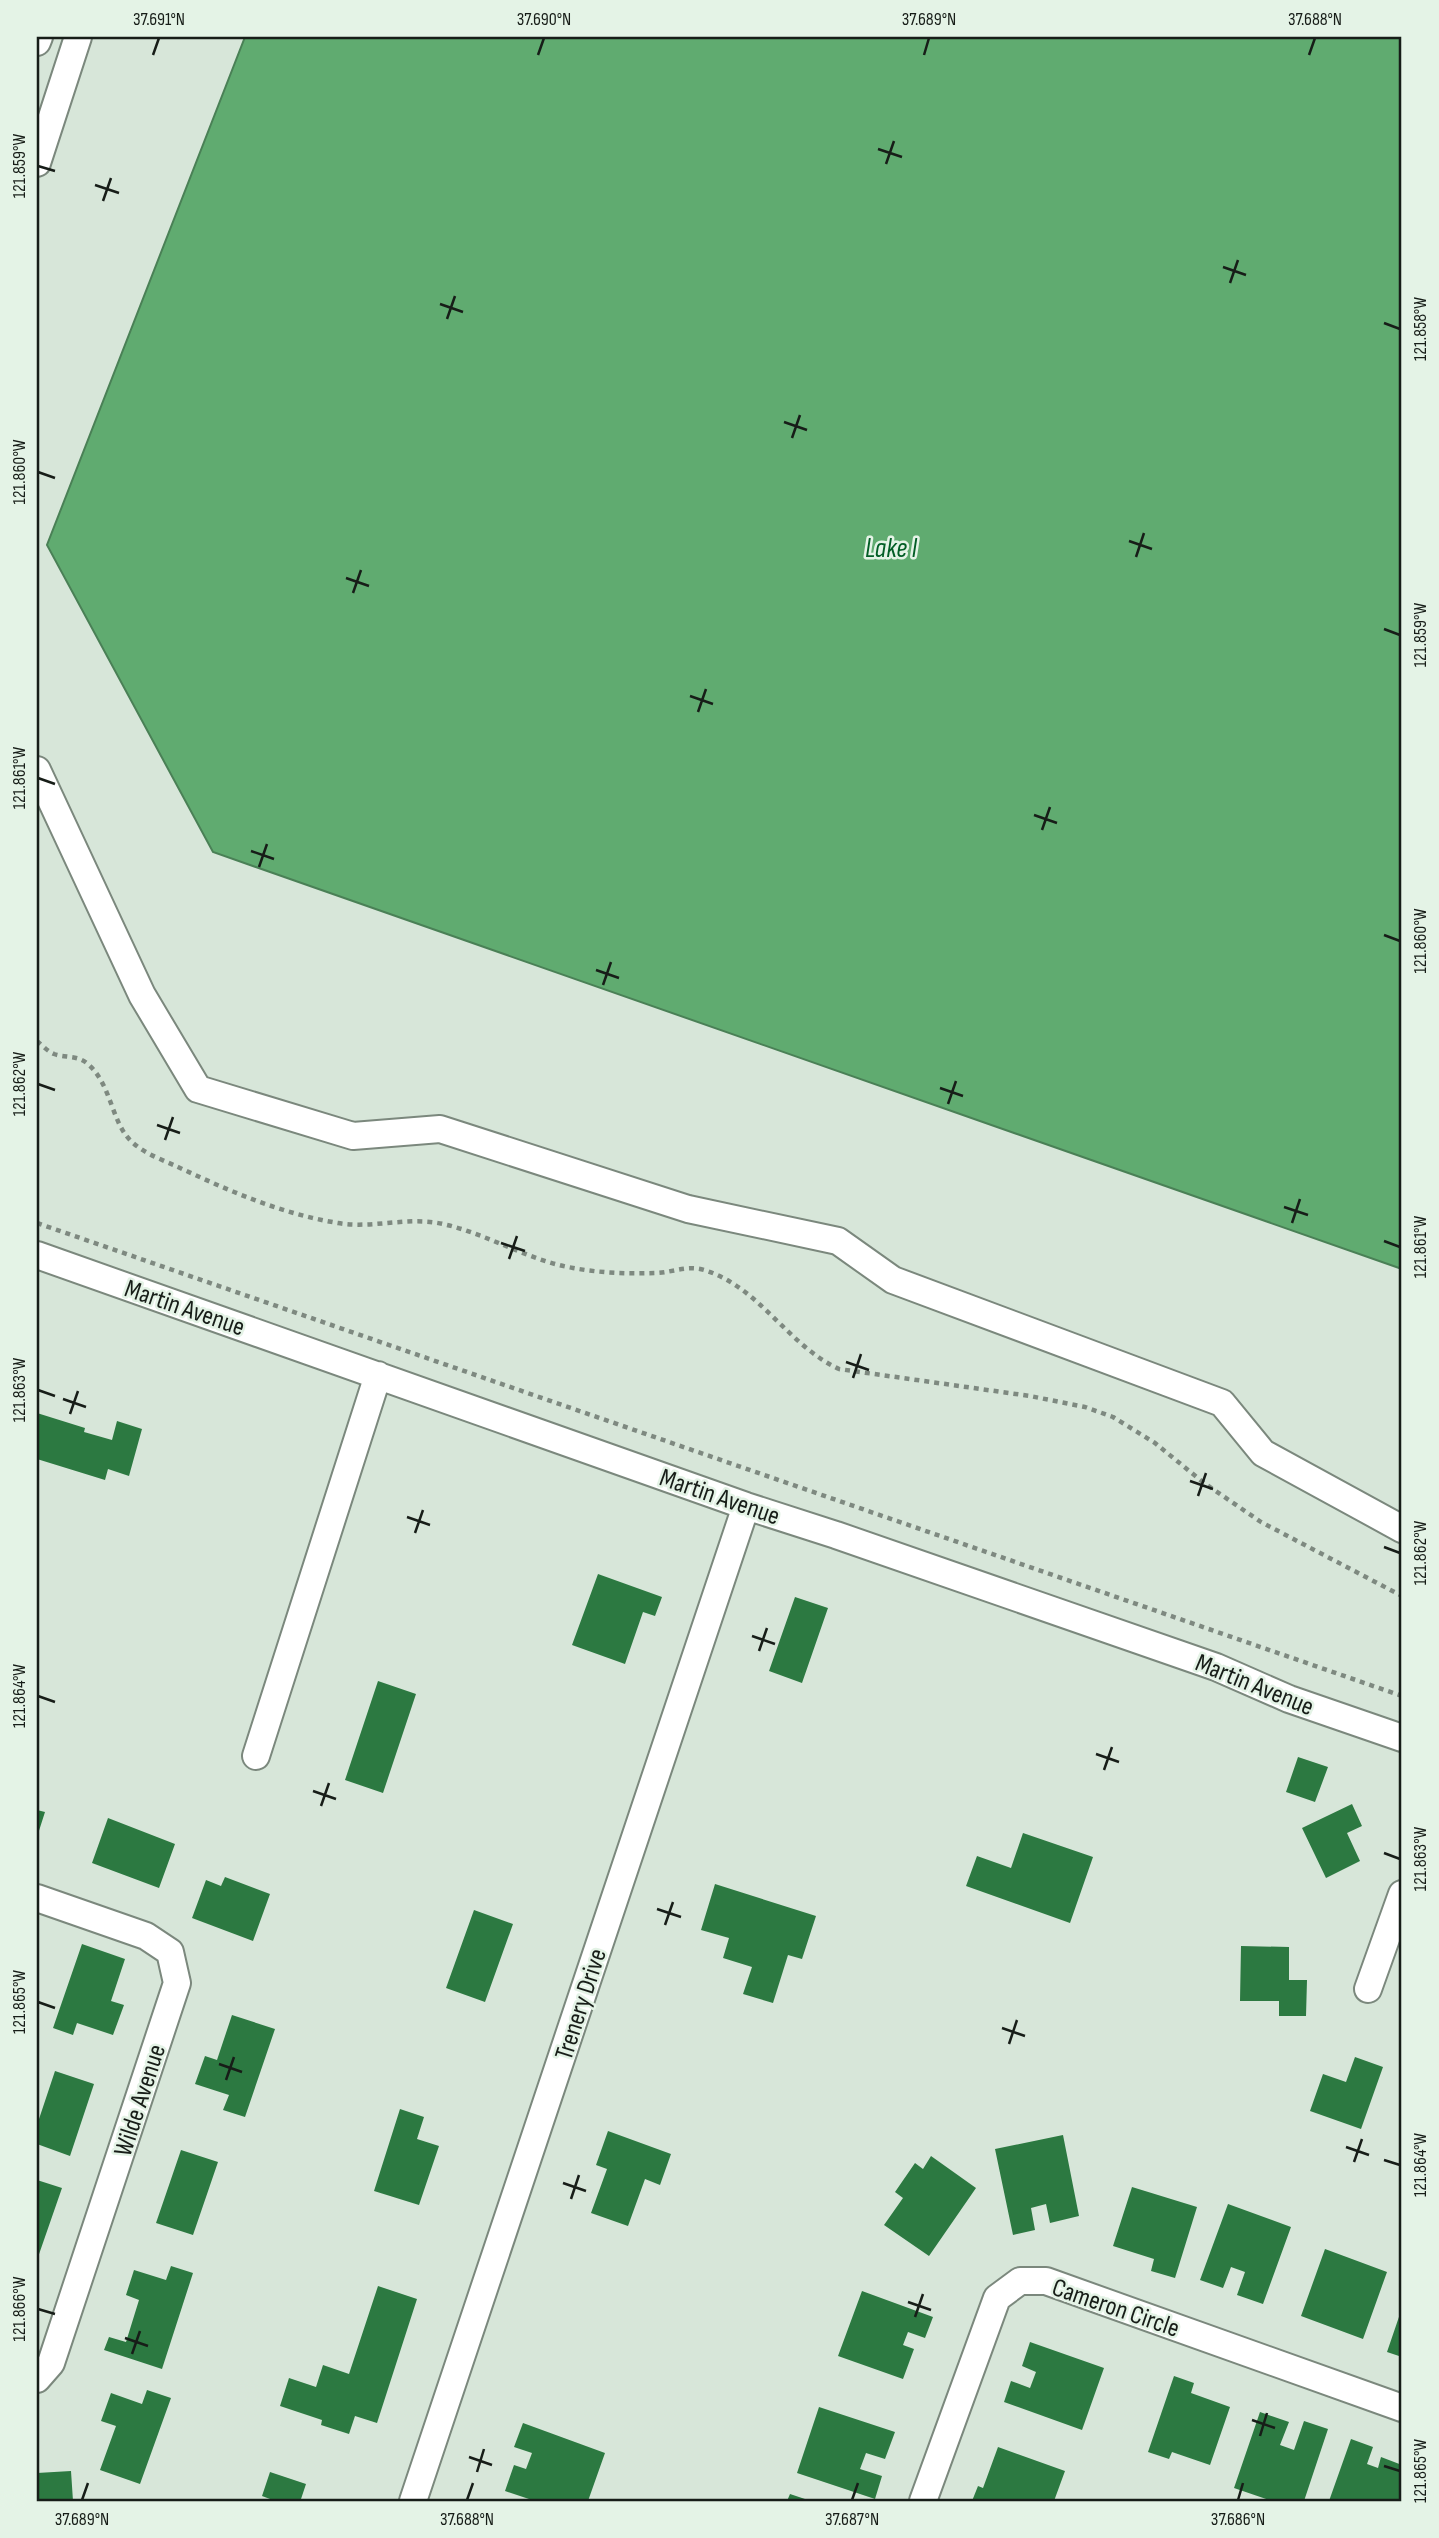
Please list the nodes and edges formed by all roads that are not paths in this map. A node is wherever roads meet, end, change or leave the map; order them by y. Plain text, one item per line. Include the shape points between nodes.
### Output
1 (38, 37) edge
2 (78, 37) edge
3 (37, 42) edge
4 (37, 163) edge
5 (37, 770) edge
6 (37, 1255) edge
7 (378, 1376) junction
8 (746, 1506) junction
9 (1402, 1529) edge
10 (1402, 1738) edge
11 (256, 1756) dead end
12 (1402, 1894) edge
13 (37, 1898) edge
14 (1368, 1989) dead end
15 (37, 2379) edge
16 (1402, 2407) edge
17 (413, 2501) edge
18 (923, 2501) edge

1 - 3 street
2 - 4 street
5 - 9 street via 142,996 198,1089 352,1136 440,1129 688,1209 838,1241 893,1280 1222,1403 1263,1453
6 - 7 street, Martin Avenue
7 - 8 street, Martin Avenue
7 - 11 street
8 - 10 street, Martin Avenue via 1203,1662 1289,1699
8 - 17 street, Trenery Drive
12 - 14 street
13 - 15 street, Wilde Avenue via 146,1936 170,1952 177,1983 51,2363
16 - 18 street, Cameron Circle via 1045,2281 1020,2281 997,2298

